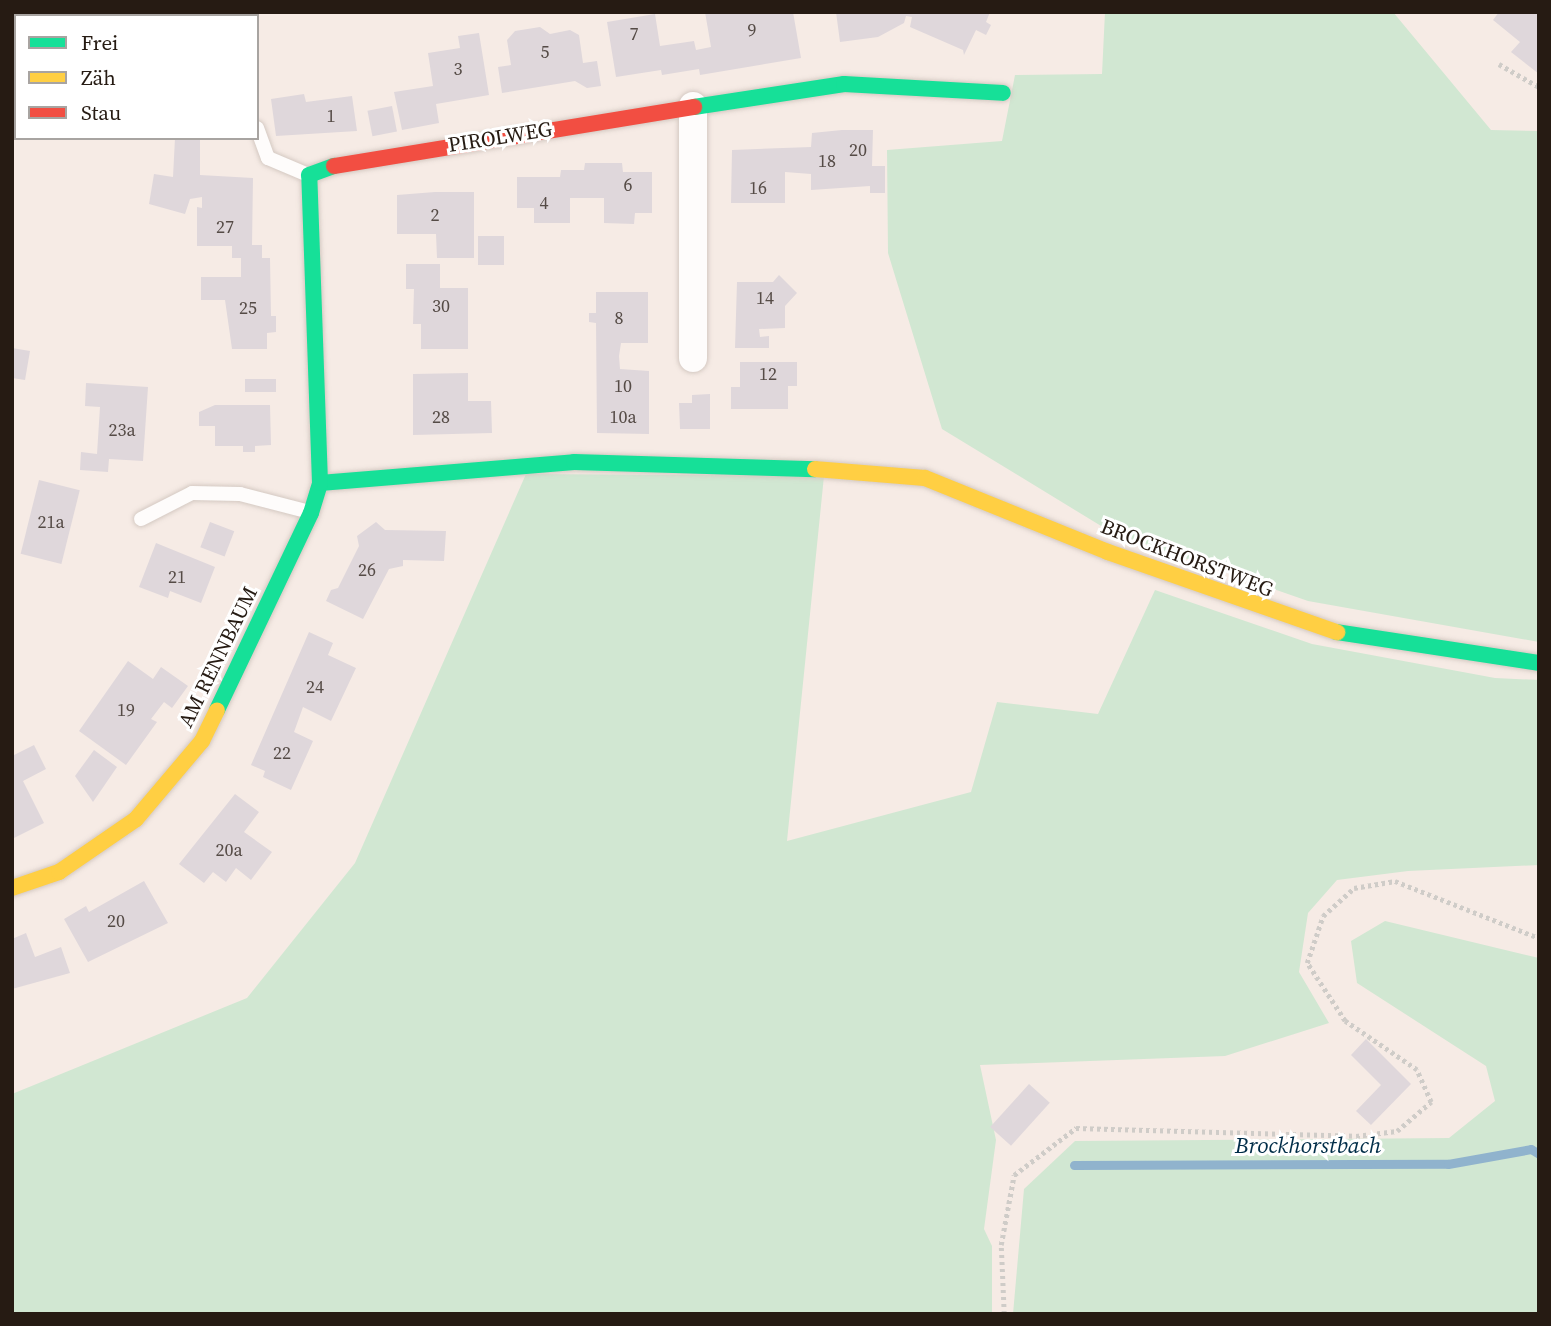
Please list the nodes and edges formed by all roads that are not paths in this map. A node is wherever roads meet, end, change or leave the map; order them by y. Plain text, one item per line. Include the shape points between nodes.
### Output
1 (1003, 93) dead end
2 (692, 106) junction
3 (259, 133) edge
4 (309, 175) junction
5 (693, 358) dead end
6 (320, 483) junction
7 (311, 513) junction
8 (141, 519) dead end
9 (1539, 663) edge
10 (12, 888) edge

1 - 2 street, PIROLWEG via 844,85
2 - 4 street, PIROLWEG via 348,161
2 - 5 street
3 - 4 lane via 268,158
4 - 6 street, AM RENNBAUM
6 - 7 street, AM RENNBAUM
6 - 9 street, BROCKHORSTWEG via 574,462 827,467 925,478 1121,557 1339,633
7 - 8 lane via 240,494 192,493
7 - 10 street, AM RENNBAUM via 202,741 136,819 59,872

